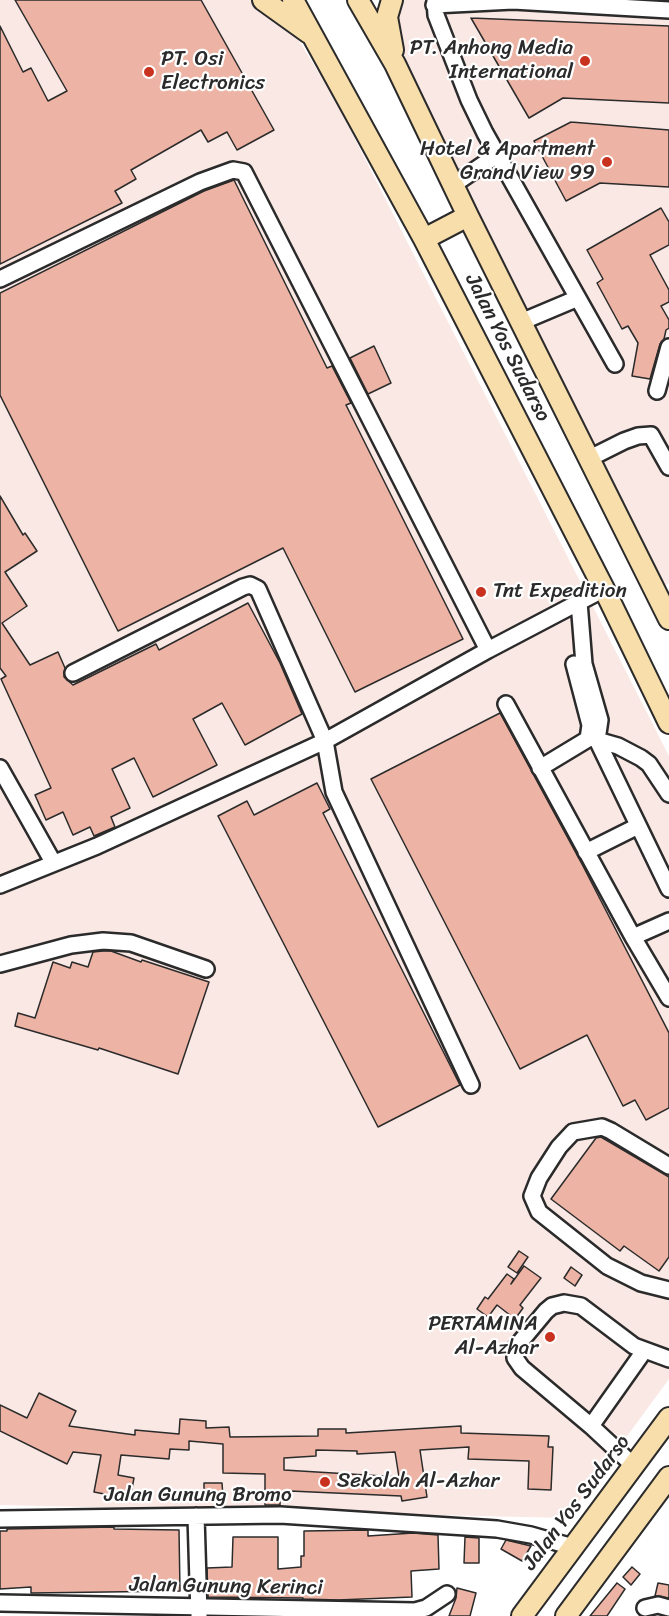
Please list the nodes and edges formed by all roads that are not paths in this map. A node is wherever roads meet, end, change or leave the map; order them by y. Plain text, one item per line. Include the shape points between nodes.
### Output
1 (263, 0) edge
2 (293, 0) edge
3 (358, 0) edge
4 (392, 0) edge
5 (513, 1) edge
6 (434, 2) edge
7 (669, 10) edge
8 (314, 36) junction
9 (395, 64) junction
10 (497, 155) junction
11 (453, 185) junction
12 (468, 216) junction
13 (424, 239) junction
14 (0, 279) edge
15 (578, 298) junction
16 (521, 322) junction
17 (669, 347) edge
18 (615, 364) dead end
19 (657, 391) dead end
20 (590, 458) junction
21 (669, 467) edge
22 (604, 589) junction
23 (574, 605) junction
24 (669, 619) edge
25 (488, 650) junction
26 (73, 673) dead end
27 (506, 704) dead end
28 (669, 723) edge
29 (325, 741) junction
30 (597, 741) junction
31 (0, 768) edge
32 (540, 768) junction
33 (669, 794) edge
34 (638, 826) junction
35 (586, 852) junction
36 (53, 862) junction
37 (0, 885) edge
38 (669, 889) edge
39 (669, 921) edge
40 (633, 937) junction
41 (0, 964) edge
42 (206, 969) dead end
43 (669, 998) edge
44 (471, 1085) dead end
45 (669, 1166) edge
46 (669, 1290) edge
47 (644, 1351) junction
48 (669, 1359) edge
49 (669, 1418) edge
50 (591, 1426) junction
51 (634, 1466) junction
52 (665, 1482) edge
53 (196, 1516) junction
54 (0, 1519) edge
55 (573, 1547) junction
56 (447, 1594) dead end
57 (0, 1604) edge
58 (645, 1608) dead end
59 (669, 1608) edge
60 (200, 1612) edge
61 (522, 1616) edge
62 (566, 1616) edge

1 - 8 main road
2 - 8 main road, Jalan Yos Sudarso
3 - 9 main road, Jalan Yos Sudarso
4 - 9 main road via 387,17
5 - 6 street
5 - 7 street
6 - 10 street via 469,100
8 - 13 main road, Jalan Yos Sudarso
9 - 11 main road, Jalan Yos Sudarso
10 - 11 street
10 - 15 street
11 - 12 main road, Jalan Yos Sudarso
12 - 13 main road
12 - 16 main road, Jalan Yos Sudarso
13 - 22 main road, Jalan Yos Sudarso
14 - 25 street via 200,182 233,170 244,172 396,486
15 - 16 street
15 - 18 street
16 - 20 main road, Jalan Yos Sudarso
17 - 19 street
20 - 21 street via 638,436 651,435
20 - 24 main road, Jalan Yos Sudarso
22 - 23 street
22 - 28 main road, Jalan Yos Sudarso
23 - 25 street
23 - 30 street via 584,664 600,720
23 - 32 street via 574,663 590,731 588,739
25 - 29 street
26 - 29 street via 243,587 255,586
27 - 32 street
29 - 36 street via 97,846
29 - 44 street via 334,792
30 - 33 street via 641,758
30 - 34 street
31 - 36 street
32 - 35 street
34 - 35 street
34 - 38 street
35 - 40 street
36 - 37 street
39 - 40 street
40 - 43 street
41 - 42 street via 71,945 103,941 131,943
45 - 46 street via 603,1127 573,1132 539,1178 532,1196 539,1212 607,1266 641,1283
47 - 48 street
47 - 50 street
47 - 50 street via 580,1306 564,1303 546,1311 516,1347 515,1358 522,1368
49 - 51 main road, Jalan Yos Sudarso
50 - 51 street
51 - 52 main road
51 - 55 main road, Jalan Yos Sudarso
52 - 62 main road
53 - 54 street, Jalan Gunung Bromo
53 - 55 street, Jalan Gunung Bromo via 280,1515 498,1529
53 - 60 street
55 - 61 main road, Jalan Yos Sudarso
56 - 60 street, Jalan Gunung Kerinci via 415,1611
57 - 60 street, Jalan Gunung Kerinci
58 - 59 street

